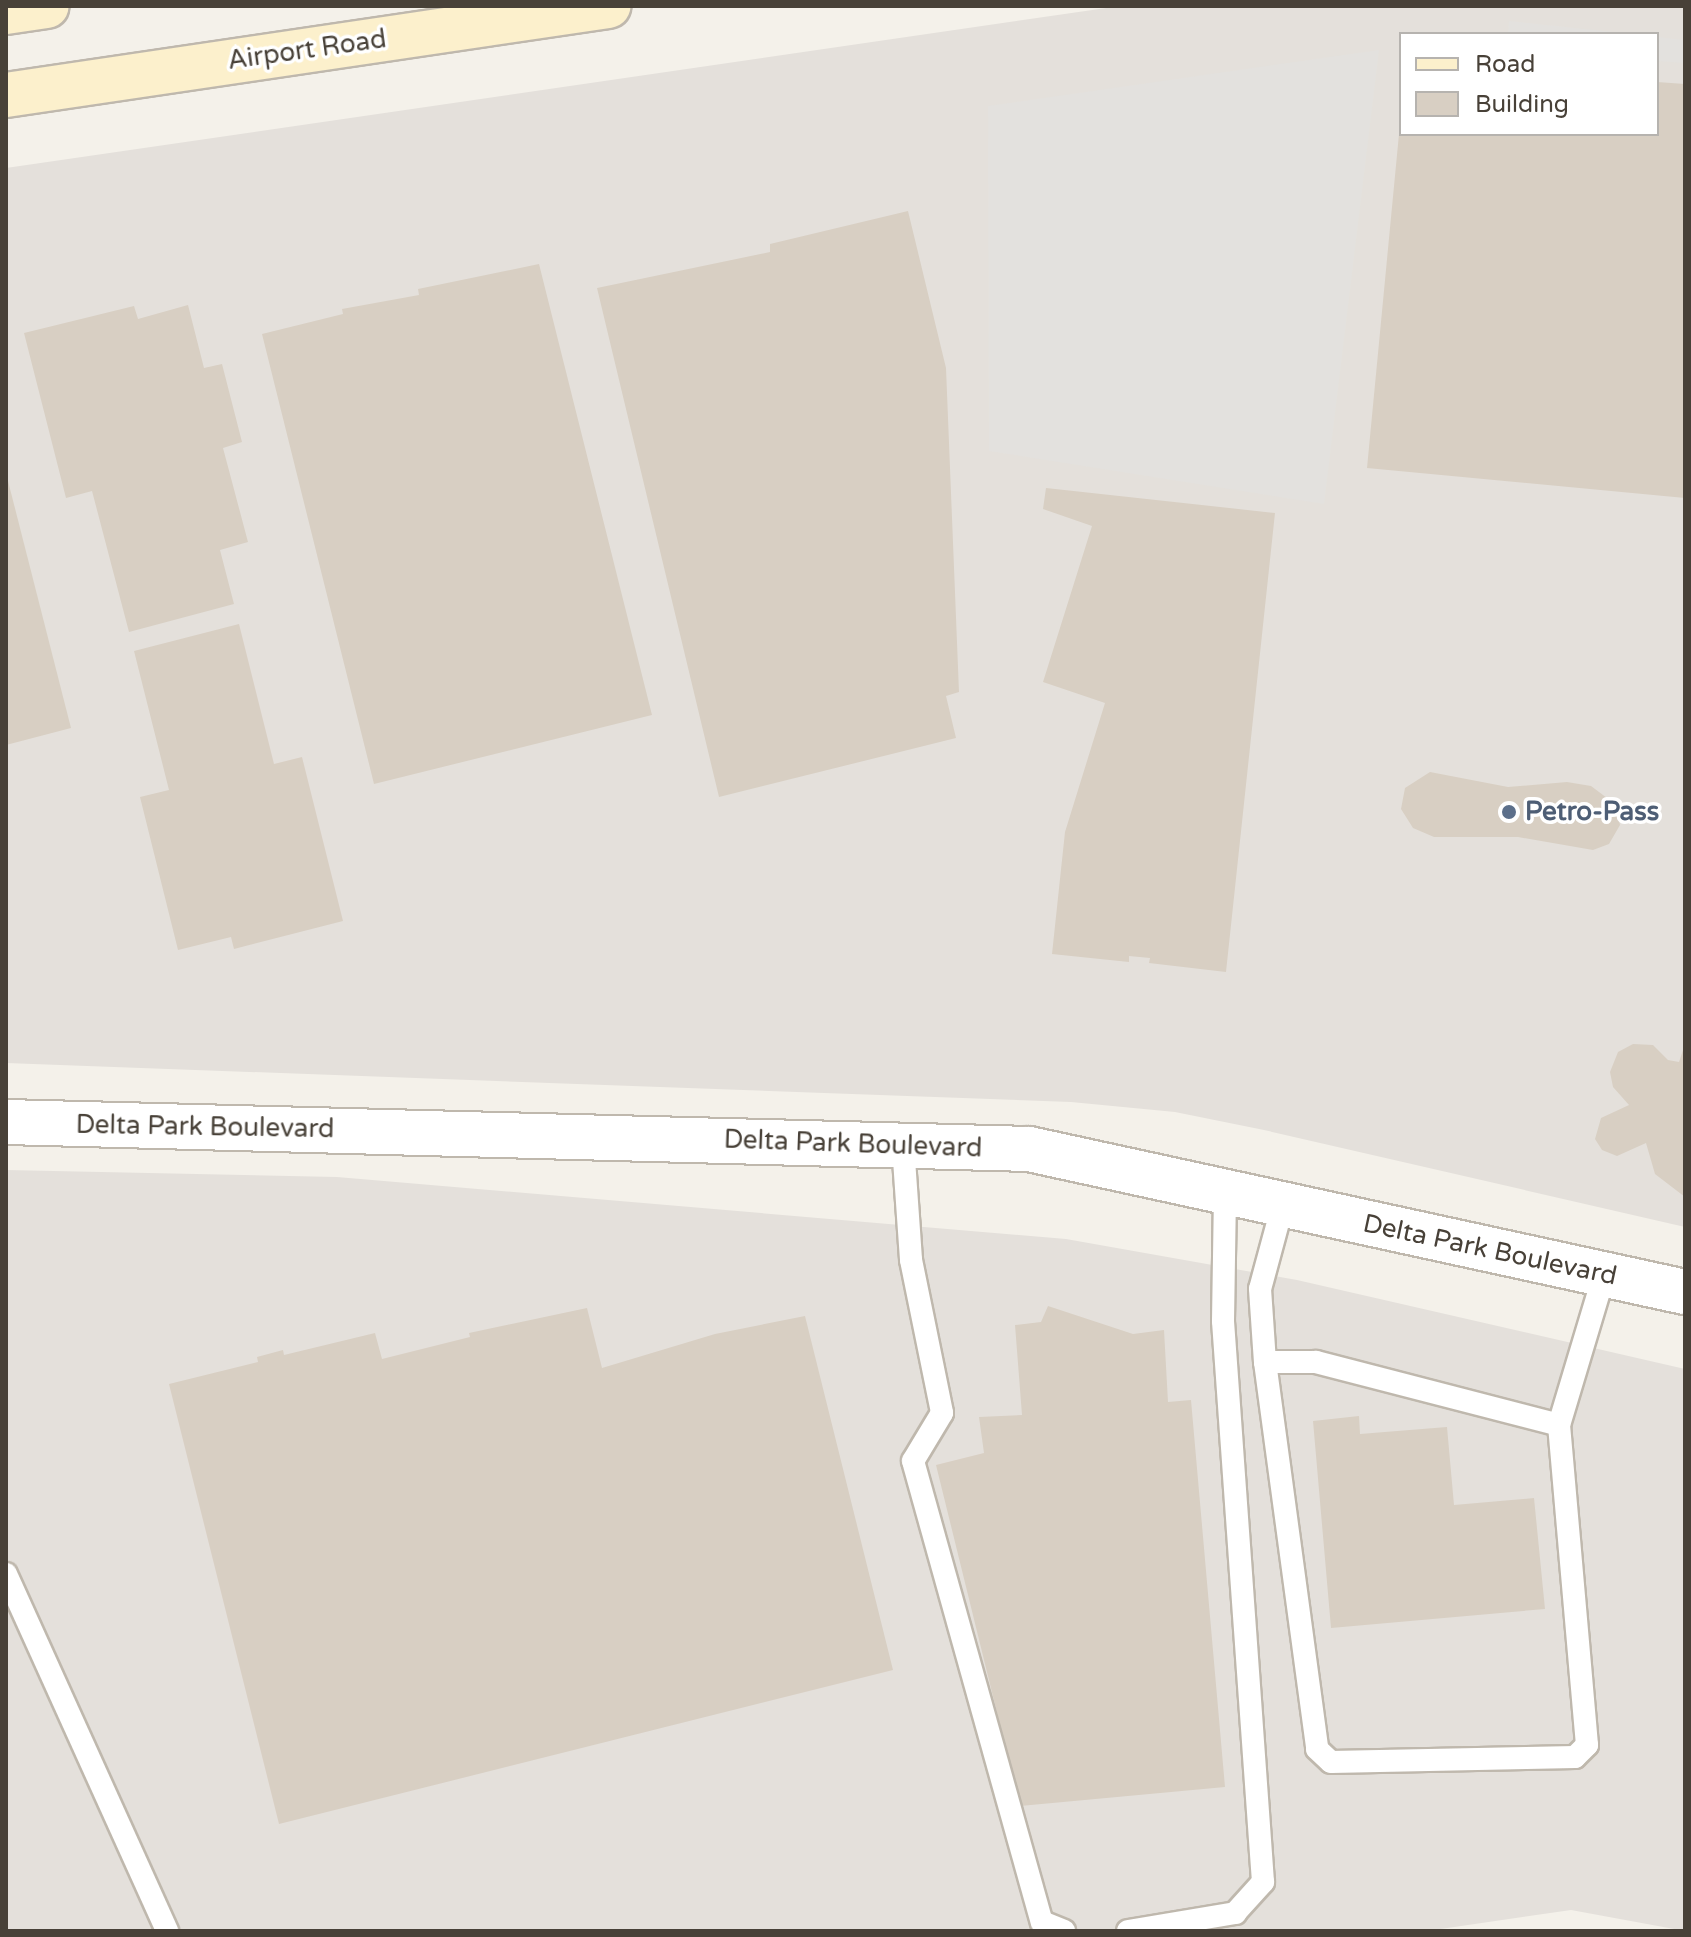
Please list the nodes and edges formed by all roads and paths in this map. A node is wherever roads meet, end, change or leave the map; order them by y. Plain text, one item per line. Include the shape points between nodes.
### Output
1 (47, 6) edge
2 (608, 6) edge
3 (6, 12) edge
4 (6, 95) edge
5 (6, 1122) edge
6 (903, 1145) junction
7 (1225, 1192) junction
8 (1283, 1204) junction
9 (1604, 1275) junction
10 (1685, 1292) edge
11 (1265, 1362) junction
12 (1559, 1425) junction
13 (6, 1574) edge
14 (167, 1931) edge
15 (1064, 1931) edge
16 (1128, 1931) edge

1 - 3 main road
2 - 4 main road, Airport Road
5 - 6 street, Delta Park Boulevard
6 - 7 street, Delta Park Boulevard via 1029,1149
6 - 15 lane via 911,1260 942,1413 913,1461 1042,1922
7 - 8 street, Delta Park Boulevard
7 - 16 lane via 1223,1321 1263,1882 1235,1913
8 - 9 street, Delta Park Boulevard
8 - 11 lane via 1260,1289
9 - 10 street, Delta Park Boulevard
9 - 12 lane
11 - 12 lane via 1316,1362
11 - 12 lane via 1317,1749 1331,1762 1575,1757 1587,1745
13 - 14 lane

